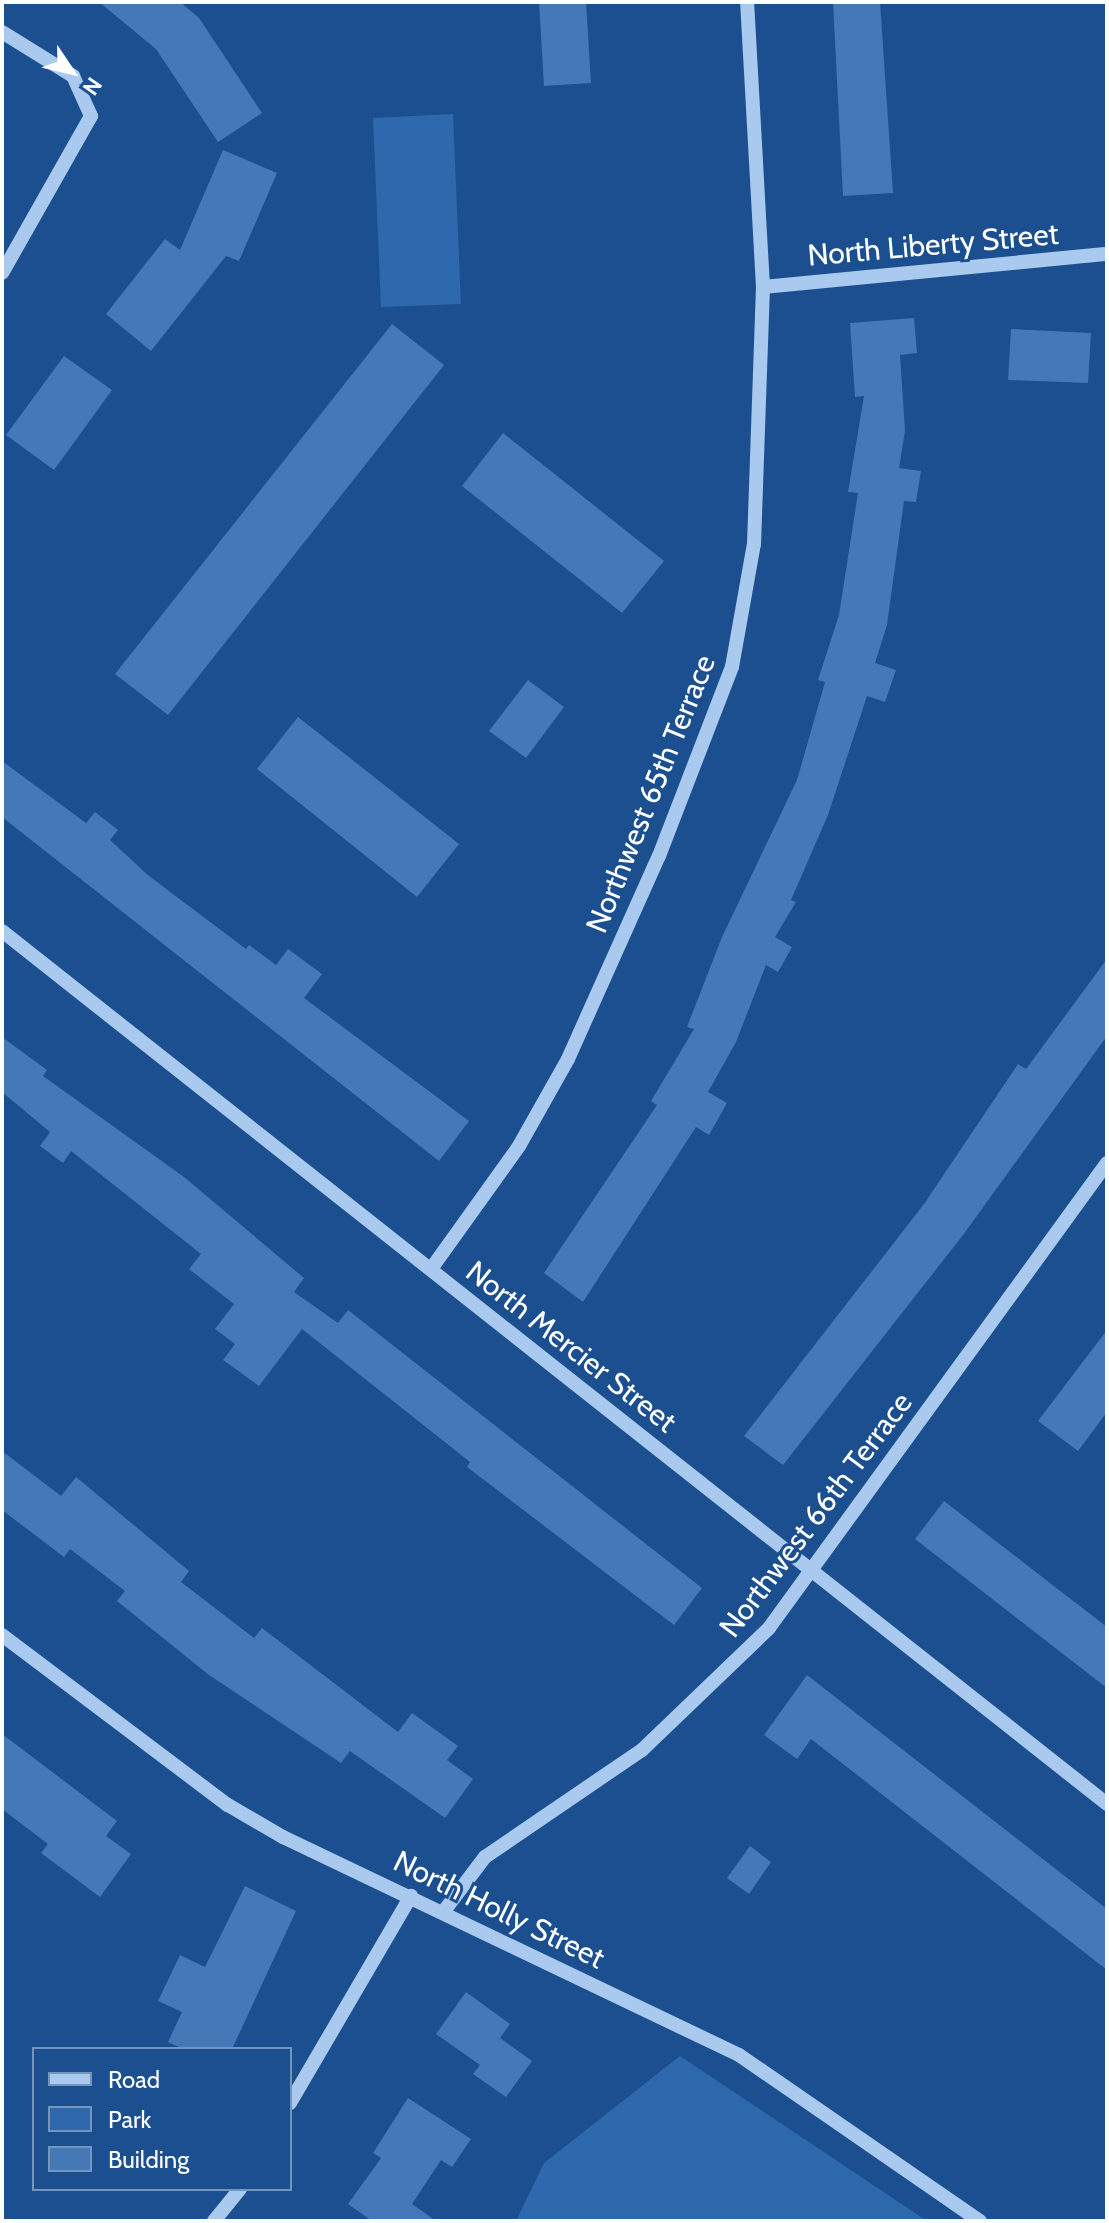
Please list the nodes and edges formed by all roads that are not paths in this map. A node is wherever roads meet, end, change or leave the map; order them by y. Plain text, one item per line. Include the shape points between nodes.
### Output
1 (747, 2) edge
2 (2, 32) edge
3 (1107, 254) edge
4 (2, 273) edge
5 (763, 287) junction
6 (2, 931) edge
7 (1107, 1163) edge
8 (431, 1269) junction
9 (812, 1569) junction
10 (2, 1635) edge
11 (1107, 1804) edge
12 (411, 1896) junction
13 (444, 1911) junction
14 (292, 2100) edge
15 (238, 2191) edge
16 (214, 2221) edge
17 (980, 2221) edge

1 - 5 street, Northwest 65th Terrace
2 - 4 street via 73,76 91,116
3 - 5 street, North Liberty Street
5 - 8 street, Northwest 65th Terrace via 754,544 732,667 659,856 568,1059 519,1146
6 - 8 street, North Mercier Street
7 - 9 street, Northwest 66th Terrace
8 - 9 street, North Mercier Street
9 - 11 street, North Mercier Street
9 - 13 street, Northwest 66th Terrace via 726,1673 642,1750 485,1857
10 - 12 street, North Holly Street via 228,1805
12 - 13 street, North Holly Street
12 - 14 street
13 - 17 street, North Holly Street via 739,2055
15 - 16 street

